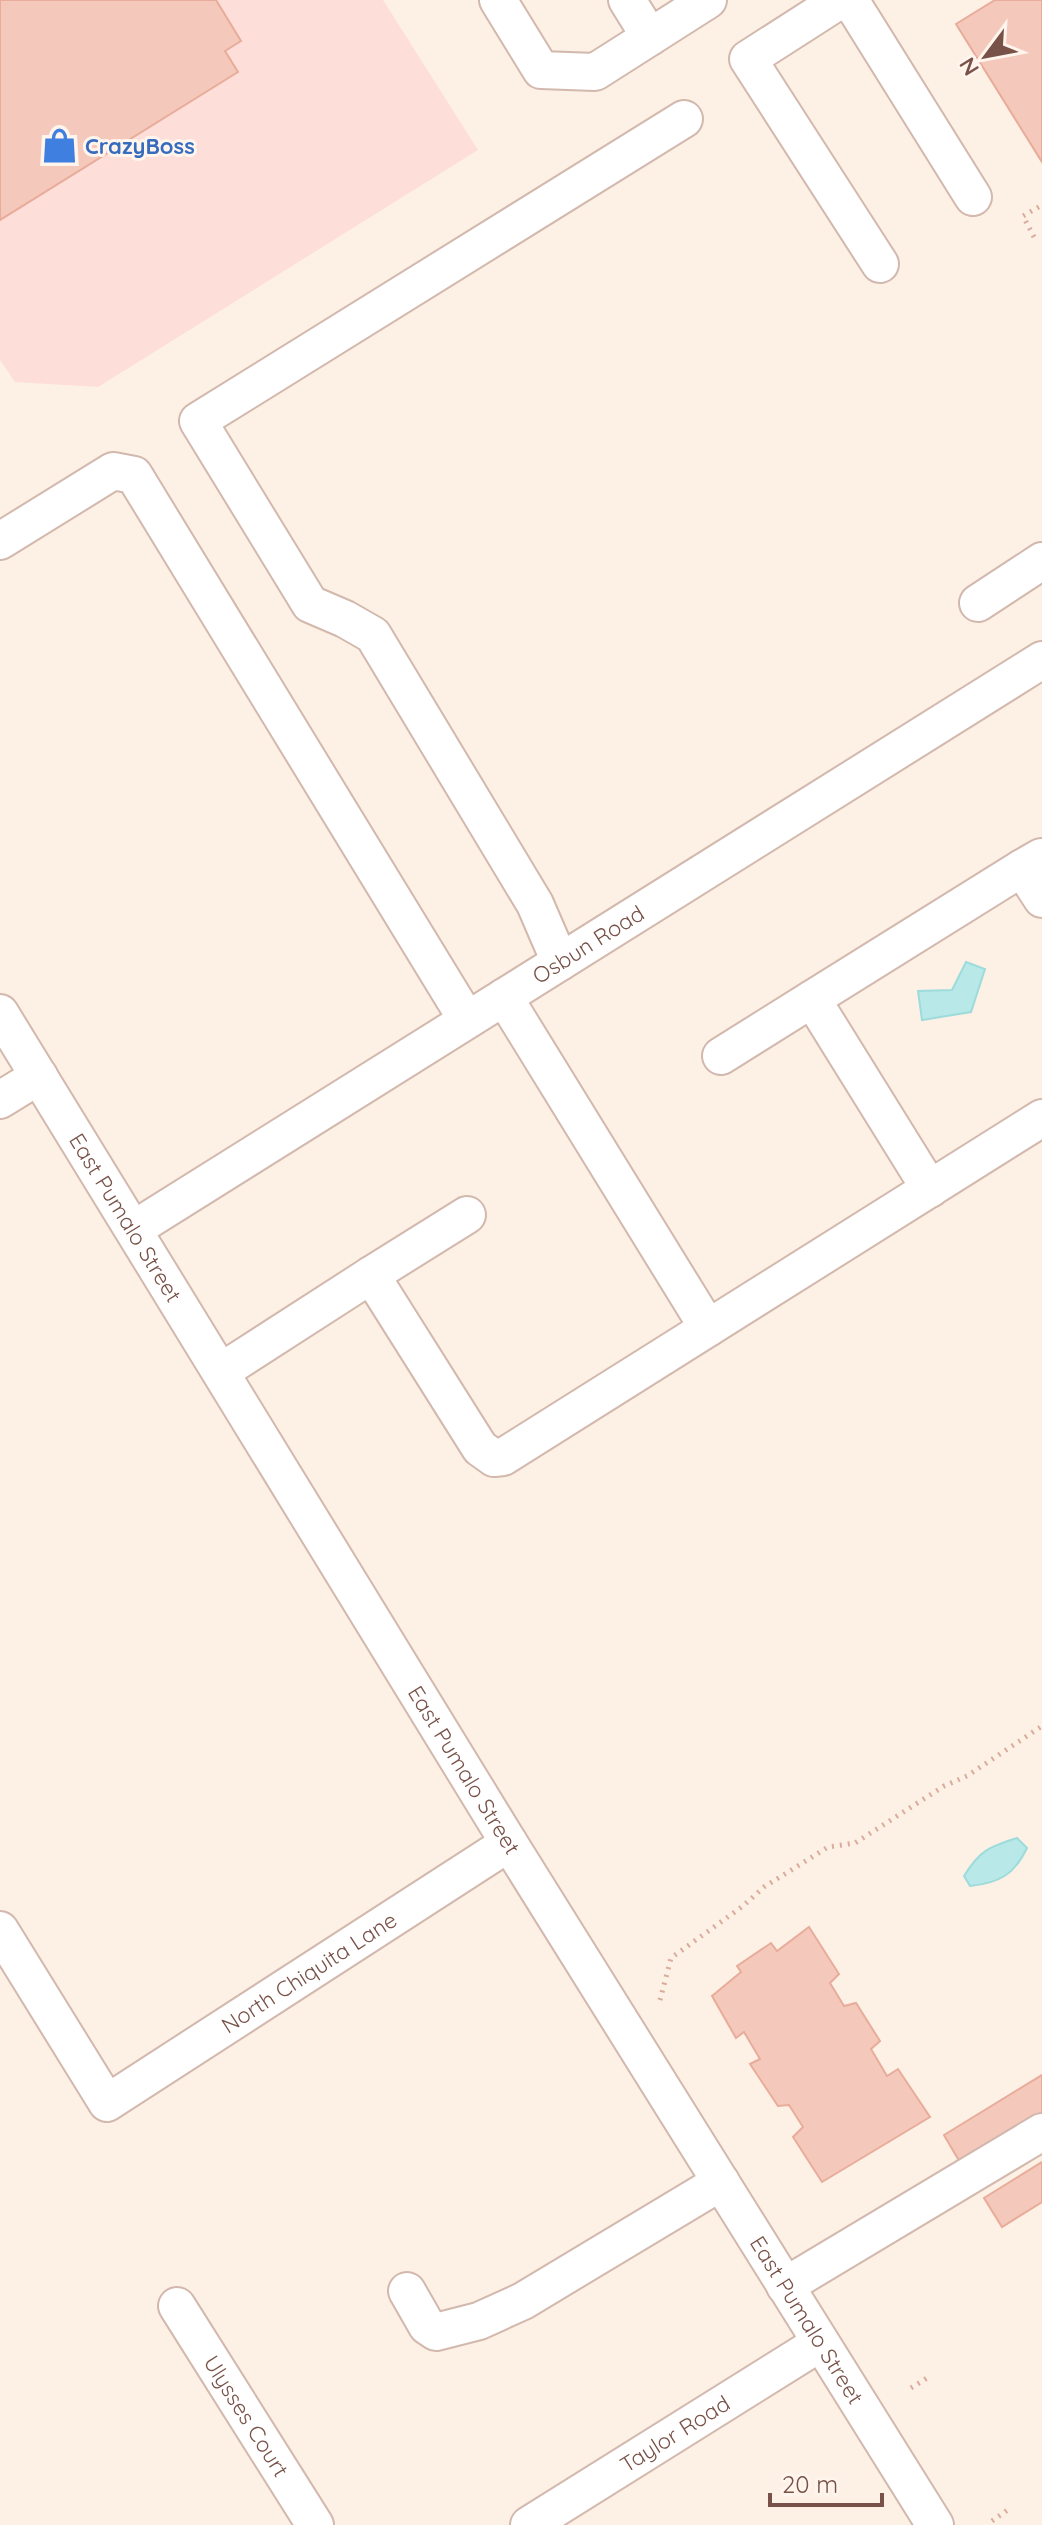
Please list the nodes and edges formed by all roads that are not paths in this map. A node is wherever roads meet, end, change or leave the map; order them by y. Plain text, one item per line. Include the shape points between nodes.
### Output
1 (498, 0) edge
2 (627, 0) edge
3 (708, 0) edge
4 (840, 0) edge
5 (850, 0) edge
6 (650, 37) junction
7 (684, 119) dead end
8 (973, 197) dead end
9 (880, 264) dead end
10 (0, 541) edge
11 (1042, 561) edge
12 (978, 603) dead end
13 (1042, 660) edge
14 (1032, 862) edge
15 (1042, 899) edge
16 (560, 962) junction
17 (504, 997) junction
18 (812, 999) junction
19 (0, 1013) edge
20 (467, 1020) junction
21 (721, 1056) dead end
22 (39, 1076) junction
23 (0, 1100) edge
24 (1042, 1118) edge
25 (930, 1189) junction
26 (467, 1215) dead end
27 (134, 1229) junction
28 (371, 1275) junction
29 (708, 1328) junction
30 (222, 1371) junction
31 (509, 1843) junction
32 (0, 1930) edge
33 (1042, 2132) edge
34 (721, 2182) junction
35 (785, 2286) junction
36 (407, 2291) dead end
37 (177, 2306) dead end
38 (820, 2343) junction
39 (315, 2525) edge
40 (529, 2525) edge
41 (935, 2525) edge

1 - 6 street via 541,70 595,72
2 - 6 street
3 - 6 street
4 - 9 street via 748,59
5 - 8 street
7 - 16 street via 198,421 310,604 373,635 535,904
10 - 20 street via 113,471 134,475
11 - 12 street
13 - 16 street, Osbun Road
14 - 15 street
14 - 18 street
16 - 17 street, Osbun Road
17 - 20 street, Osbun Road
17 - 29 street
18 - 21 street
18 - 25 street
19 - 22 street, East Pumalo Street
20 - 27 street, Osbun Road
22 - 23 street
22 - 27 street, East Pumalo Street
24 - 25 street
25 - 29 street
26 - 28 street
27 - 30 street, East Pumalo Street
28 - 29 street via 480,1448 494,1458
28 - 30 street
30 - 31 street, East Pumalo Street
31 - 32 street, North Chiquita Lane via 107,2103
31 - 34 street, East Pumalo Street
33 - 35 street
34 - 35 street, East Pumalo Street
34 - 36 street via 523,2301 479,2321 436,2332
35 - 38 street, East Pumalo Street
37 - 39 street, Ulysses Court
38 - 40 street, Taylor Road
38 - 41 street, East Pumalo Street

